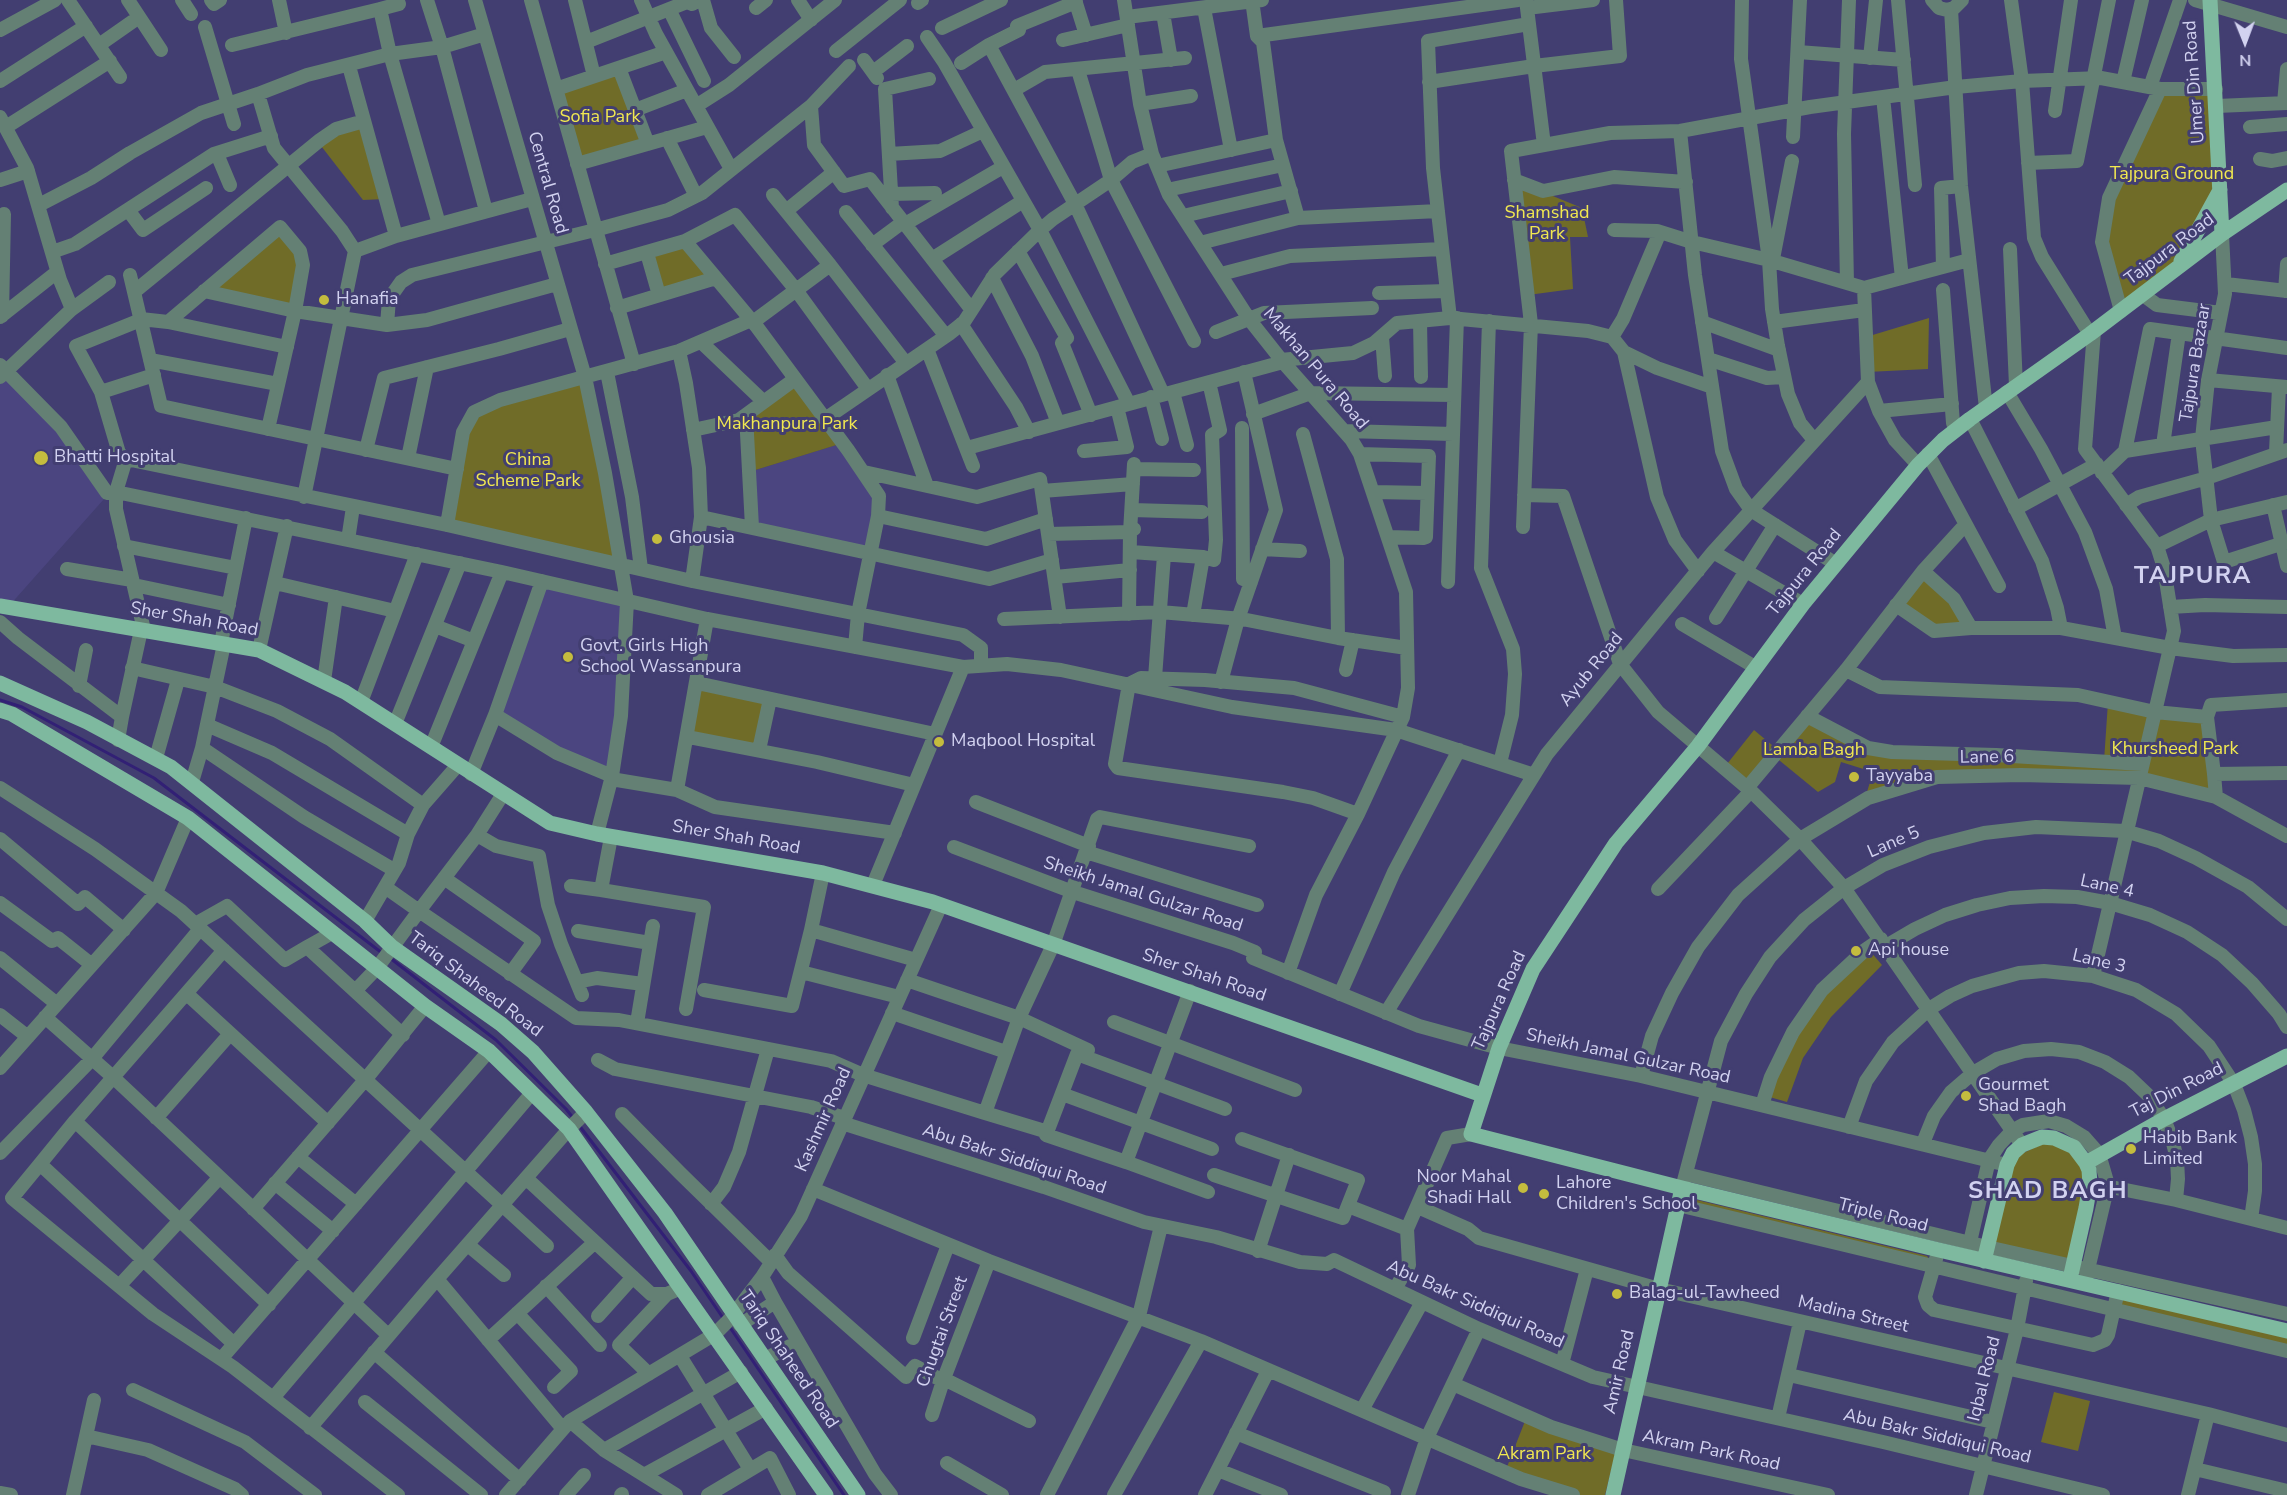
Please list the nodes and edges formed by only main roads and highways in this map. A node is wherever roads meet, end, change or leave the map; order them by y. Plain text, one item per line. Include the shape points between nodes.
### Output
1 (2210, 3) edge
2 (2221, 187) junction
3 (2287, 190) edge
4 (2222, 234) junction
5 (2179, 266) junction
6 (0, 606) edge
7 (0, 683) edge
8 (0, 710) edge
9 (2287, 1056) edge
10 (1482, 1095) junction
11 (578, 1120) junction
12 (1471, 1134) joint
13 (2093, 1159) junction
14 (1684, 1181) junction
15 (1986, 1254) junction
16 (2079, 1275) junction
17 (2287, 1331) edge
18 (826, 1495) edge
19 (858, 1495) edge
20 (1613, 1495) edge

1 - 2 main road, Umer Din Road
2 - 4 main road, Umer Din Road
2 - 5 main road
3 - 4 main road, Tajpura Road
4 - 5 main road, Tajpura Road
5 - 10 main road, Tajpura Road via 1970,419 1923,460 1803,604 1698,746 1609,852 1533,969
6 - 10 main road, Sher Shah Road via 259,650 361,702 550,823 873,885 941,905
7 - 11 main road, Tariq Shaheed Road via 87,722 192,782 365,921 391,948 501,1024 533,1052
8 - 11 main road, Tariq Shaheed Road via 188,818 425,1006 489,1051 532,1094
9 - 13 main road, Taj Din Road
10 - 12 main road, Tajpura Road
11 - 18 main road, Tariq Shaheed Road via 674,1291 715,1334
11 - 19 main road, Tariq Shaheed Road via 665,1213
12 - 14 main road, Triple Road
13 - 15 main road via 2054,1137 2022,1145 2007,1165
13 - 16 main road
14 - 15 main road, Triple Road via 1939,1250
14 - 20 main road, Amir Road
15 - 16 main road, Triple Road via 2028,1271
16 - 17 main road, Triple Road via 2118,1291

